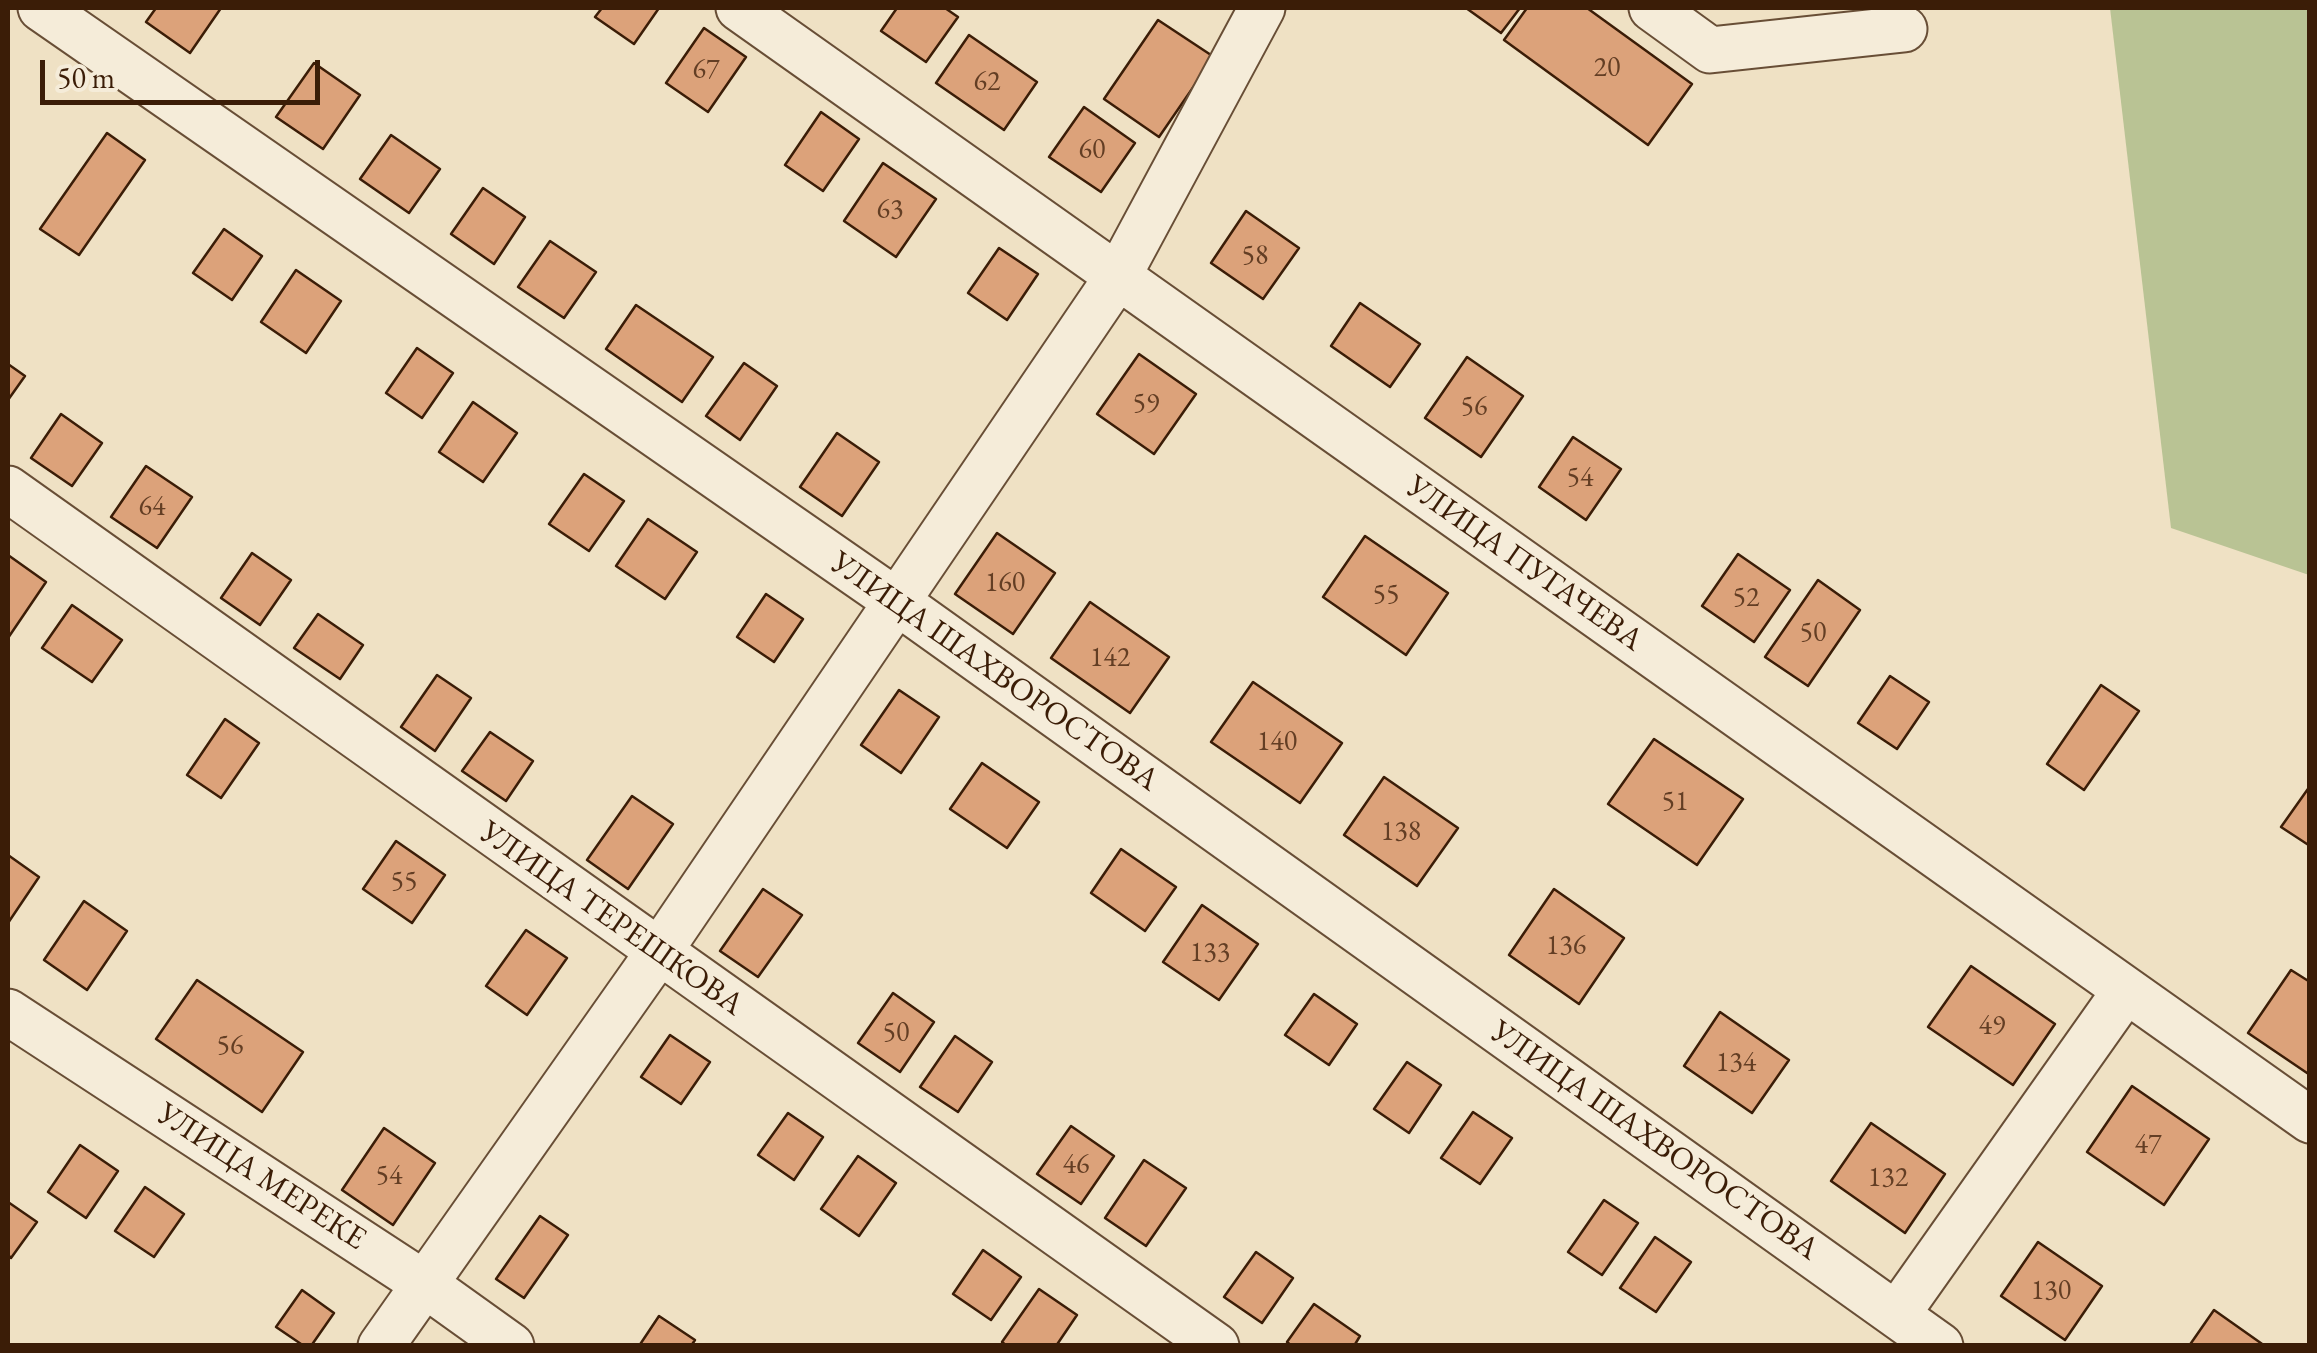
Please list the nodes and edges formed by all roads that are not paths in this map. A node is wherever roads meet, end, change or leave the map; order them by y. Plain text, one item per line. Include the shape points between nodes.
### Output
1 (739, 8) edge
2 (1262, 8) edge
3 (1652, 8) edge
4 (49, 10) edge
5 (1904, 29) dead end
6 (1118, 276) junction
7 (8, 489) edge
8 (896, 601) junction
9 (658, 953) junction
10 (2126, 990) junction
11 (8, 1012) edge
12 (2310, 1120) edge
13 (423, 1283) junction
14 (1897, 1314) junction
15 (381, 1346) edge
16 (512, 1346) edge
17 (1216, 1346) edge
18 (1940, 1346) edge

1 - 6 street, УЛИЦА ПУГАЧЕВА
2 - 6 street
3 - 5 street via 1710,50
4 - 8 street, УЛИЦА ШАХВОРОСТОВА
6 - 8 street
6 - 10 street, УЛИЦА ПУГАЧЕВА
7 - 9 street, УЛИЦА ТЕРЕШКОВА
8 - 9 street
8 - 14 street, УЛИЦА ШАХВОРОСТОВА
9 - 13 street
9 - 17 street, УЛИЦА ТЕРЕШКОВА
10 - 12 street, УЛИЦА ПУГАЧЕВА
10 - 14 street
11 - 13 street, УЛИЦА МЕРЕКЕ
13 - 15 street
13 - 16 street, УЛИЦА МЕРЕКЕ
14 - 18 street, УЛИЦА ШАХВОРОСТОВА

